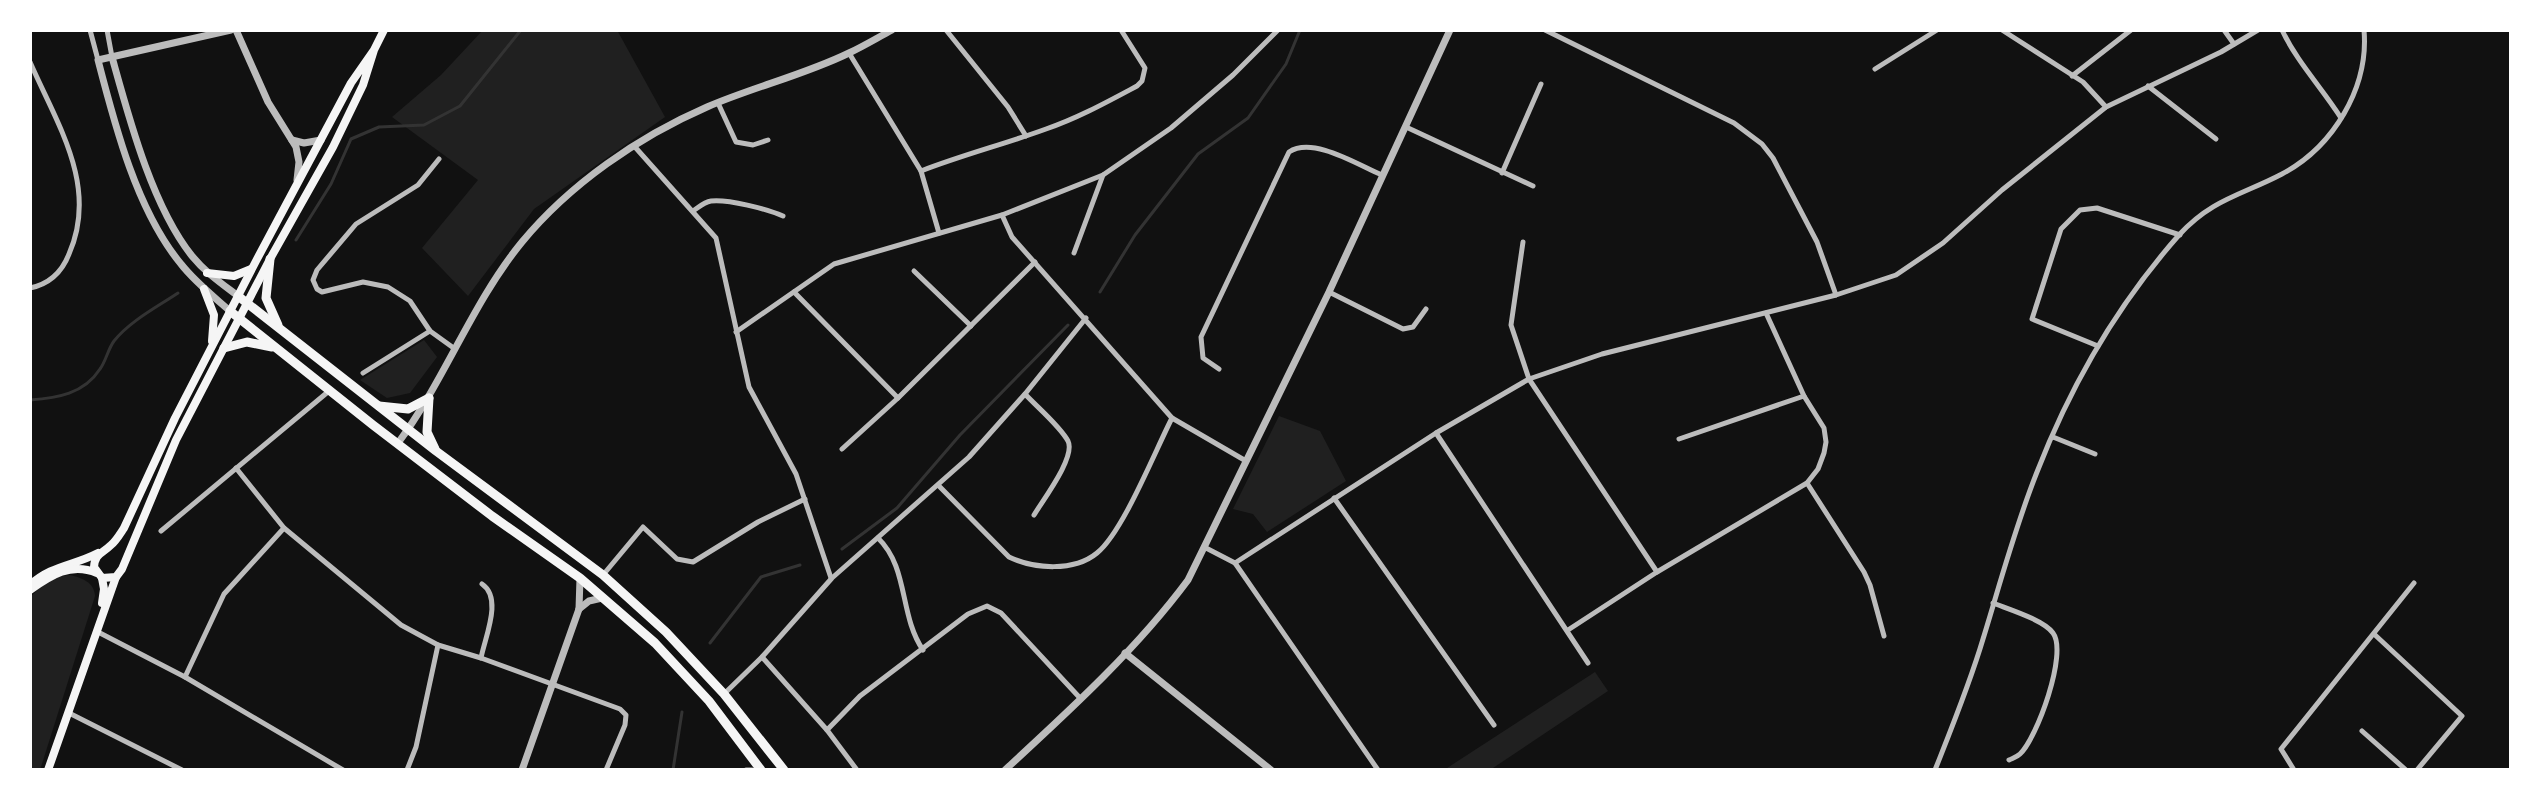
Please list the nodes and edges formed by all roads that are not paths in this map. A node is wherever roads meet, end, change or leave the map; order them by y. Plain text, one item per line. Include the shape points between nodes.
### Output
1 (90, 30) edge
2 (107, 30) edge
3 (234, 30) edge
4 (384, 30) edge
5 (892, 30) edge
6 (946, 30) edge
7 (1121, 30) edge
8 (1278, 30) edge
9 (1450, 30) edge
10 (1545, 30) edge
11 (1937, 30) edge
12 (2002, 30) edge
13 (2131, 30) edge
14 (2224, 30) edge
15 (2258, 30) edge
16 (2282, 30) edge
17 (2364, 30) edge
18 (2234, 44) junction
19 (374, 50) junction
20 (849, 53) junction
21 (112, 57) junction
22 (98, 60) junction
23 (30, 62) edge
24 (1875, 69) dead end
25 (2072, 76) junction
26 (1541, 84) dead end
27 (2148, 86) junction
28 (718, 103) junction
29 (2106, 107) junction
30 (2342, 118) junction
31 (1406, 127) junction
32 (324, 134) junction
33 (1026, 136) junction
34 (2216, 139) dead end
35 (292, 140) junction
36 (768, 140) dead end
37 (635, 147) junction
38 (439, 159) dead end
39 (921, 171) junction
40 (1502, 173) junction
41 (1103, 175) junction
42 (1382, 175) junction
43 (1533, 186) dead end
44 (289, 198) junction
45 (693, 211) junction
46 (1002, 215) junction
47 (783, 216) dead end
48 (939, 233) junction
49 (2180, 235) junction
50 (1523, 242) dead end
51 (1074, 253) dead end
52 (270, 259) junction
53 (256, 261) junction
54 (1035, 262) junction
55 (914, 271) dead end
56 (207, 273) junction
57 (30, 288) edge
58 (204, 289) junction
59 (794, 292) junction
60 (1329, 292) junction
61 (1836, 295) junction
62 (238, 296) junction
63 (247, 303) junction
64 (1426, 309) dead end
65 (230, 311) junction
66 (1766, 313) junction
67 (240, 318) junction
68 (1086, 318) junction
69 (971, 326) junction
70 (430, 331) junction
71 (281, 332) junction
72 (736, 332) junction
73 (2098, 346) junction
74 (224, 348) junction
75 (279, 349) junction
76 (455, 349) junction
77 (210, 350) junction
78 (1219, 369) dead end
79 (363, 373) dead end
80 (1529, 379) junction
81 (330, 390) junction
82 (1025, 394) junction
83 (1804, 396) junction
84 (429, 398) junction
85 (898, 398) junction
86 (376, 405) junction
87 (1172, 418) junction
88 (409, 429) junction
89 (1436, 433) junction
90 (2053, 437) junction
91 (1679, 439) dead end
92 (398, 443) junction
93 (842, 449) dead end
94 (436, 451) junction
95 (2095, 454) dead end
96 (1247, 461) junction
97 (236, 468) junction
98 (1807, 483) junction
99 (939, 486) junction
100 (1334, 498) junction
101 (805, 499) junction
102 (1034, 515) dead end
103 (284, 528) junction
104 (161, 531) dead end
105 (878, 538) junction
106 (1206, 548) junction
107 (102, 552) junction
108 (1235, 563) junction
109 (123, 564) junction
110 (1657, 572) junction
111 (100, 575) junction
112 (603, 575) junction
113 (118, 576) junction
114 (580, 578) junction
115 (832, 578) junction
116 (2414, 583) dead end
117 (482, 584) dead end
118 (30, 588) edge
119 (602, 598) junction
120 (1993, 603) junction
121 (579, 609) junction
122 (1568, 630) junction
123 (97, 631) junction
124 (2374, 634) junction
125 (1884, 636) dead end
126 (438, 645) junction
127 (923, 650) junction
128 (1125, 653) junction
129 (762, 657) junction
130 (481, 658) junction
131 (1588, 663) dead end
132 (185, 677) junction
133 (552, 683) junction
134 (724, 694) junction
135 (1080, 698) junction
136 (68, 713) junction
137 (1494, 725) dead end
138 (827, 730) junction
139 (2362, 731) dead end
140 (2009, 760) dead end
141 (48, 770) edge
142 (182, 770) edge
143 (343, 770) edge
144 (407, 770) edge
145 (522, 770) edge
146 (606, 770) edge
147 (761, 770) edge
148 (784, 770) edge
149 (857, 770) edge
150 (1005, 770) edge
151 (1271, 770) edge
152 (1378, 770) edge
153 (1935, 770) edge
154 (2294, 770) edge
155 (2406, 770) edge
156 (2417, 770) edge

1 - 22 street
2 - 21 street
3 - 21 street
3 - 35 street
4 - 19 main road
5 - 20 street
6 - 33 street
7 - 33 street via 1142,61 1145,74 1137,86
8 - 41 street via 1171,128
9 - 31 street
10 - 61 street via 1734,123 1762,144 1817,242
11 - 24 street
12 - 25 street
13 - 25 street
14 - 18 street
15 - 18 street
16 - 30 street
17 - 30 street via 2362,72
18 - 27 street
19 - 32 main road
19 - 52 main road via 333,147
20 - 28 street
20 - 39 street
21 - 22 street
21 - 56 street via 164,206
22 - 58 street via 146,204 179,263
23 - 57 street via 71,155 81,216 64,267 44,285
25 - 29 street
26 - 40 street
27 - 29 street
27 - 34 street
28 - 36 street via 736,142 746,146
28 - 37 street
29 - 61 street via 1921,260 1896,275
30 - 49 street via 2329,137 2283,174 2221,201
31 - 40 street
31 - 42 street
32 - 35 street via 317,142
32 - 44 main road
33 - 39 street
35 - 44 street via 299,170
37 - 45 street
37 - 76 street via 577,185 542,219 510,259
38 - 70 street via 418,185 352,229 314,277 317,289 326,291 363,282 388,287 410,301
39 - 48 street
40 - 43 street
41 - 46 street
41 - 51 street
42 - 60 street
42 - 78 street via 1317,148 1289,152 1201,337 1203,358
44 - 53 main road
45 - 47 street via 714,201
45 - 72 street via 719,248
46 - 48 street
46 - 54 street via 1012,237
48 - 59 street via 834,264
49 - 73 street
49 - 73 street via 2097,208 2080,210 2061,229 2032,319
50 - 80 street via 1511,325
52 - 63 main road
52 - 71 highway via 266,298
53 - 56 main road via 238,276
53 - 62 main road
54 - 68 street
54 - 69 street
55 - 69 street
56 - 62 street
58 - 65 street
58 - 77 main road via 214,315
59 - 72 street
59 - 85 street
60 - 64 street via 1403,329 1413,327
60 - 96 street
61 - 66 street
62 - 63 highway
62 - 65 main road
63 - 67 main road
63 - 71 highway
65 - 67 highway
65 - 77 main road
66 - 80 street via 1602,354
66 - 83 street
67 - 74 main road
67 - 75 highway
68 - 82 street
68 - 87 street
69 - 85 street
70 - 76 street
70 - 79 street
71 - 86 highway
72 - 101 street via 749,387
73 - 90 street
74 - 75 highway via 247,342
74 - 109 main road via 176,440
75 - 81 highway
76 - 84 street
77 - 107 main road via 124,528
80 - 89 street
80 - 110 street
81 - 92 highway
81 - 97 street
82 - 99 street
82 - 102 street via 1070,447
83 - 91 street
83 - 98 street via 1820,419 1826,442 1818,469
84 - 86 highway via 403,410
84 - 88 street
84 - 94 highway via 427,432
85 - 93 street
86 - 88 highway
87 - 96 street
87 - 99 street via 1112,537 1096,554 1078,562 1021,563 998,547
88 - 92 street
88 - 94 highway
89 - 100 street
89 - 122 street
90 - 95 street
90 - 120 street
92 - 114 highway
94 - 112 highway
96 - 106 street
97 - 103 street
97 - 104 street
98 - 110 street
98 - 125 street via 1864,572
99 - 105 street
100 - 108 street
100 - 137 street
101 - 112 street via 693,562 677,559 643,527
101 - 115 street
103 - 126 street via 401,625
103 - 132 street via 224,594
105 - 115 street
105 - 127 street via 896,562 906,617
106 - 108 street
106 - 128 street via 1169,606
107 - 109 main road via 118,553
107 - 111 main road via 94,567
107 - 118 main road via 57,566
108 - 152 street
109 - 113 main road
110 - 122 street
111 - 113 main road
111 - 118 main road via 62,570
111 - 123 main road via 104,589
112 - 134 highway
113 - 123 main road
114 - 119 highway
114 - 121 street
115 - 129 street
116 - 124 street
117 - 130 street via 492,604
119 - 121 street
119 - 147 highway via 655,643 709,701
120 - 140 street via 2042,624 2058,646 2042,716 2021,753
120 - 153 street
121 - 133 street
122 - 131 street
123 - 132 street
123 - 136 main road
124 - 154 street via 2281,749
124 - 156 street via 2462,716
126 - 130 street
126 - 144 street
127 - 135 street via 975,610 992,607
127 - 138 street via 860,696
128 - 135 street
128 - 151 street
129 - 134 street
129 - 138 street
130 - 133 street
132 - 143 street
133 - 145 street
133 - 146 street via 626,715
134 - 148 highway
135 - 150 street
136 - 141 main road
136 - 142 street
138 - 149 street
139 - 155 street

